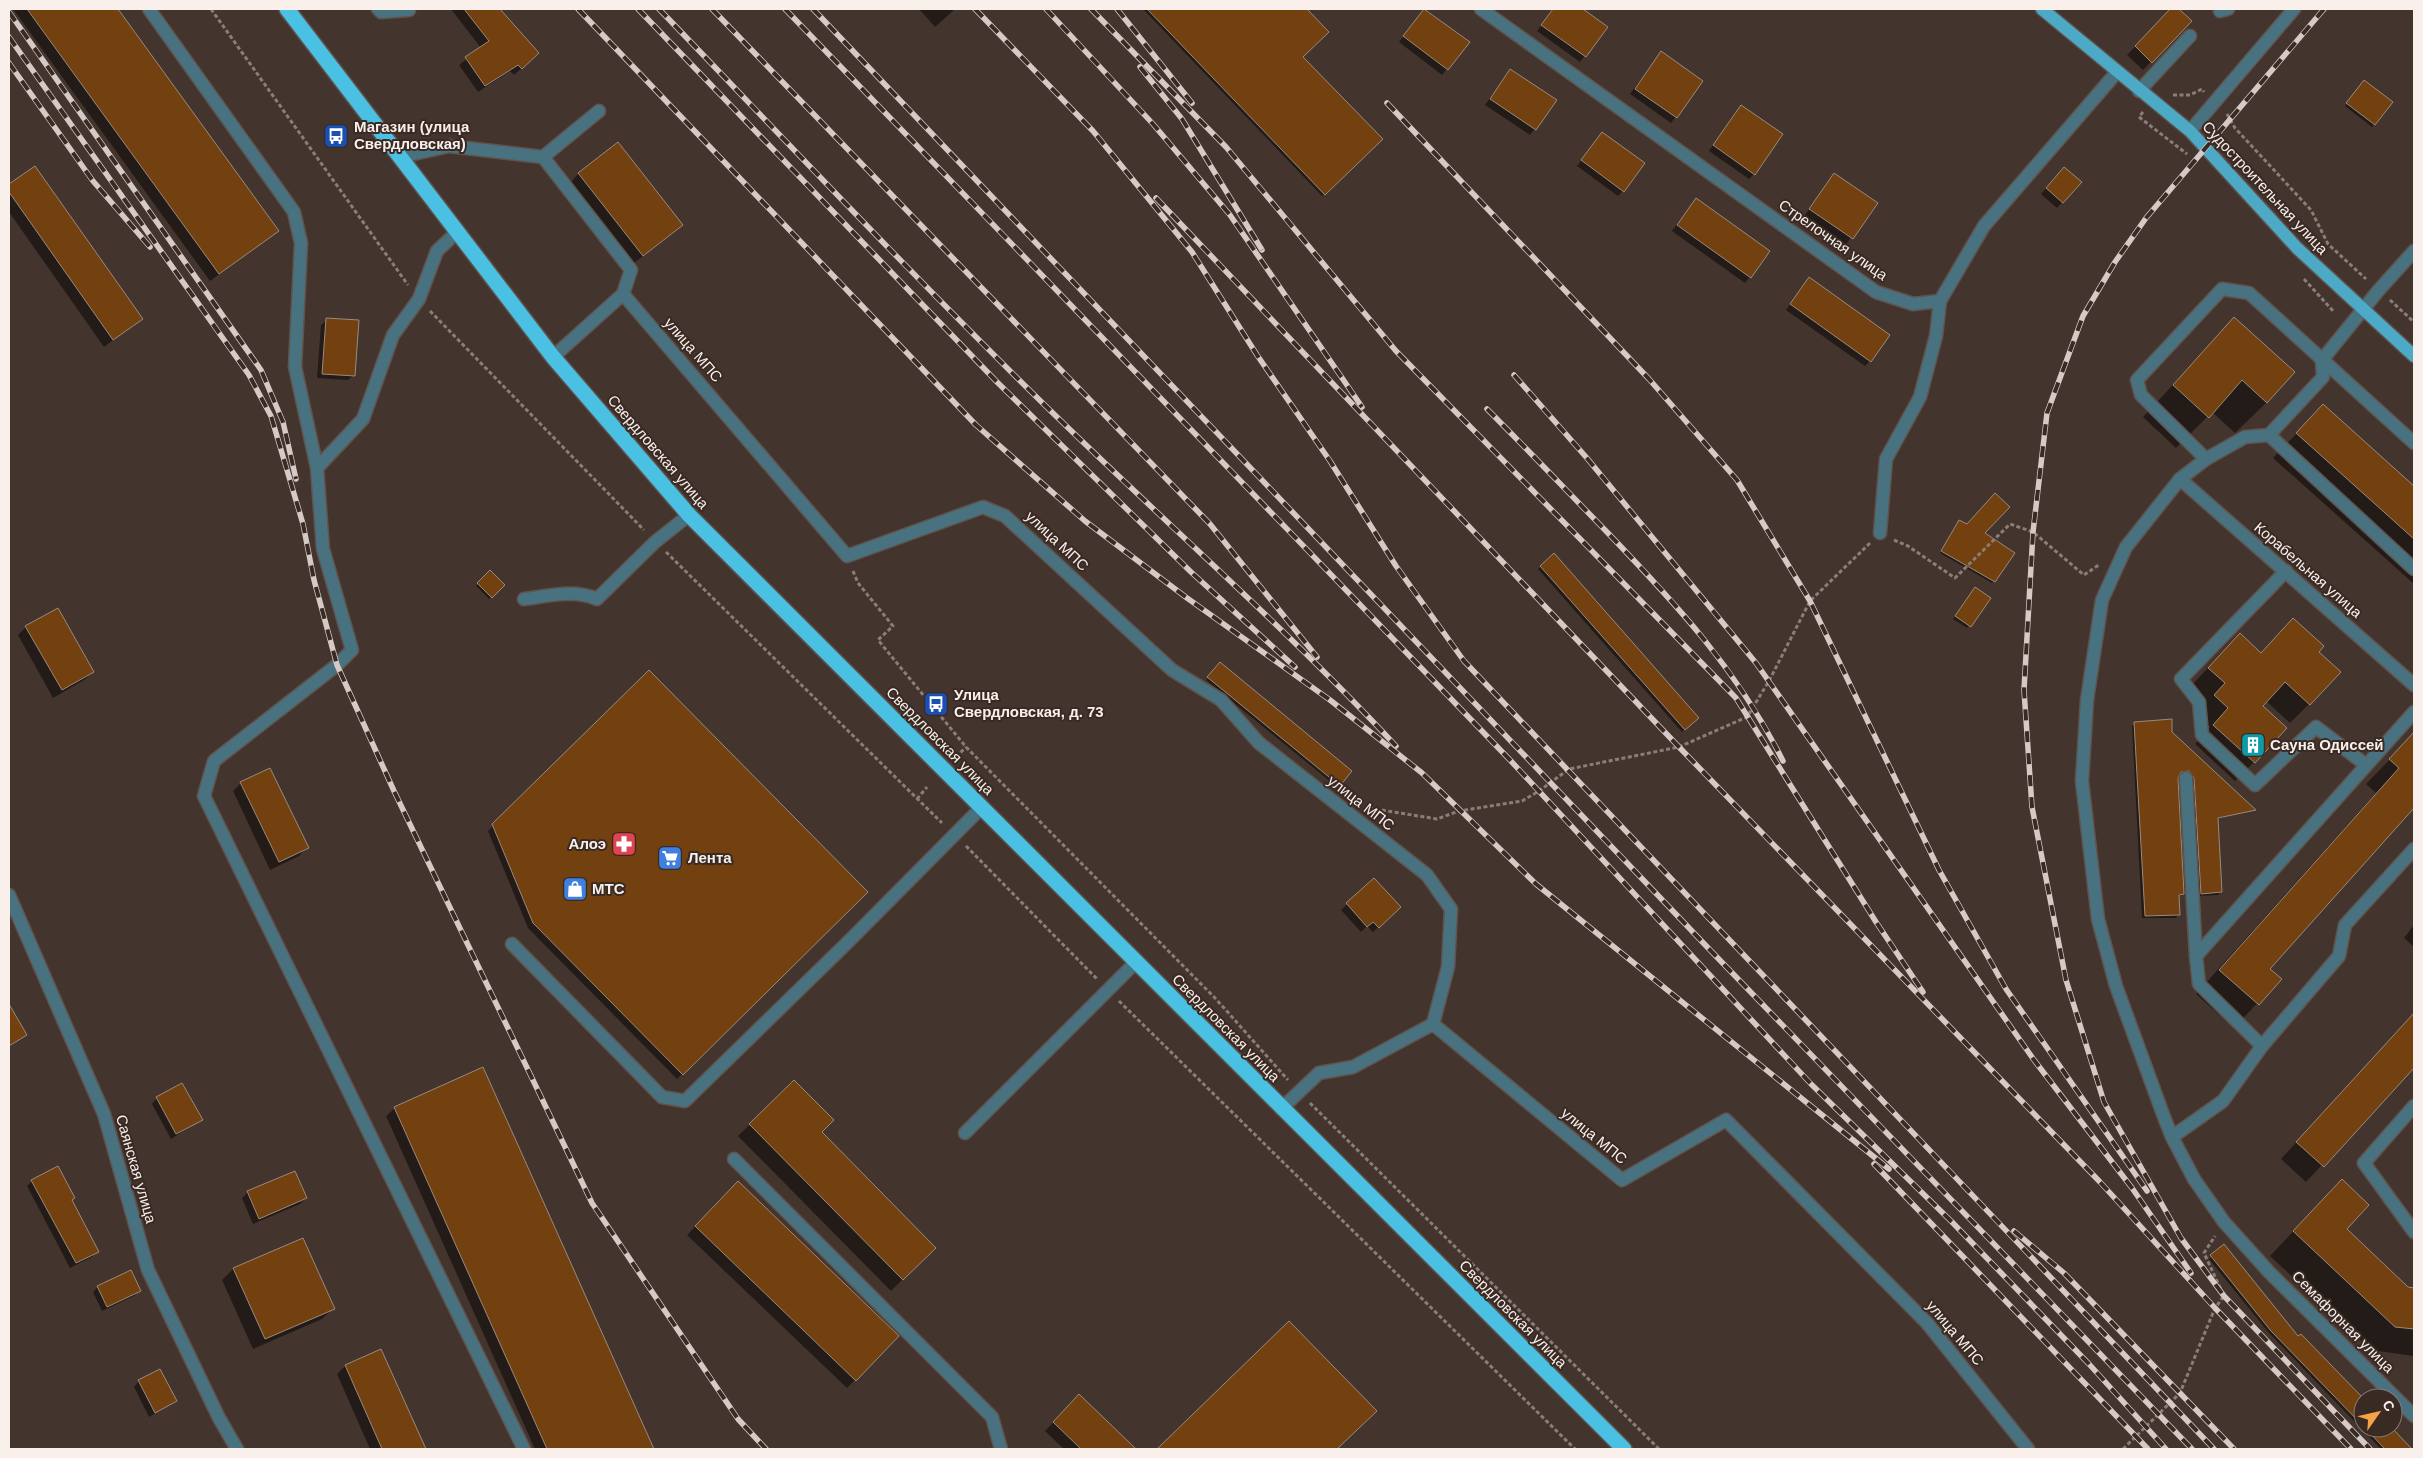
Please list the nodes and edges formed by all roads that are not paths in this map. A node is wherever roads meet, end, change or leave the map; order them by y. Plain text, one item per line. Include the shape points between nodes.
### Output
1 (150, 9) edge
2 (378, 9) edge
3 (1481, 9) edge
4 (2042, 9) edge
5 (2294, 9) edge
6 (291, 10) edge
7 (409, 10) dead end
8 (2190, 36) dead end
9 (2117, 72) junction
10 (2139, 91) junction
11 (599, 111) dead end
12 (2190, 131) junction
13 (400, 157) junction
14 (543, 157) junction
15 (456, 232) junction
16 (2414, 251) edge
17 (623, 294) junction
18 (1940, 301) junction
19 (2363, 310) junction
20 (2414, 356) edge
21 (553, 357) junction
22 (2322, 360) junction
23 (2269, 435) junction
24 (2414, 443) edge
25 (2206, 459) junction
26 (317, 468) junction
27 (2180, 479) junction
28 (689, 515) junction
29 (1880, 534) road end
30 (2414, 569) edge
31 (2286, 571) junction
32 (524, 599) dead end
33 (2414, 684) edge
34 (2414, 712) edge
35 (2366, 765) junction
36 (2186, 778) dead end
37 (982, 807) junction
38 (2414, 850) edge
39 (9, 895) edge
40 (512, 944) dead end
41 (2196, 956) junction
42 (1136, 962) junction
43 (1433, 1024) junction
44 (2262, 1046) junction
45 (2414, 1106) edge
46 (1281, 1109) junction
47 (965, 1133) dead end
48 (2172, 1137) junction
49 (734, 1159) dead end
50 (2414, 1232) edge
51 (2414, 1416) edge
52 (237, 1449) edge
53 (524, 1449) edge
54 (1001, 1449) edge
55 (1624, 1449) edge
56 (2028, 1449) edge

1 - 26 street via 294,212 301,243 295,367
2 - 7 street via 381,12
3 - 18 street, Стрелочная улица via 1876,292 1913,304
4 - 9 main road, Судостроительная улица
5 - 12 street
6 - 13 highway, Свердловская улица
8 - 10 street
9 - 10 main road, Судостроительная улица
9 - 18 street via 1984,226
10 - 12 main road, Судостроительная улица
11 - 14 street
12 - 19 main road, Судостроительная улица via 2297,248
13 - 14 street via 448,146
13 - 15 highway, Свердловская улица
14 - 17 street via 631,270
15 - 21 highway, Свердловская улица
15 - 26 street via 437,251 419,299 393,335 363,418
16 - 19 street
17 - 21 street
17 - 43 street, улица МПС via 847,556 983,507 1006,516 1172,670 1221,700 1259,742 1427,875 1451,910 1448,967
18 - 29 street via 1936,336 1920,397 1886,459
19 - 20 main road, Судостроительная улица
19 - 22 street
21 - 28 highway, Свердловская улица
22 - 23 street via 2323,377
22 - 24 street
22 - 25 street via 2249,293 2222,289 2137,380 2141,396
23 - 25 street, Семафорная улица via 2245,437
23 - 30 street
25 - 27 street, Семафорная улица
26 - 53 street via 323,549 352,650 214,762 204,796
27 - 31 street, Корабельная улица
27 - 48 street, Семафорная улица via 2126,547 2102,600 2087,700 2082,781 2098,918 2116,986
28 - 32 street via 597,599 586,594
28 - 37 highway, Свердловская улица
31 - 33 street, Корабельная улица
31 - 35 street via 2181,679 2199,702 2202,735 2255,785 2316,727
34 - 35 street
35 - 41 street
36 - 41 street
37 - 40 street via 684,1101 662,1097
37 - 42 highway, Свердловская улица
38 - 44 street via 2345,925 2339,956
39 - 52 street, Саянская улица via 104,1114 148,1270
41 - 44 street via 2199,984
42 - 46 highway, Свердловская улица
42 - 47 street
43 - 46 street via 1352,1067 1319,1073
43 - 56 street, улица МПС via 1622,1180 1726,1120 1927,1323
44 - 48 street via 2223,1101
45 - 50 street via 2364,1163
46 - 55 highway, Свердловская улица
48 - 51 street, Семафорная улица via 2194,1179 2224,1222 2269,1272
49 - 54 street via 992,1417

